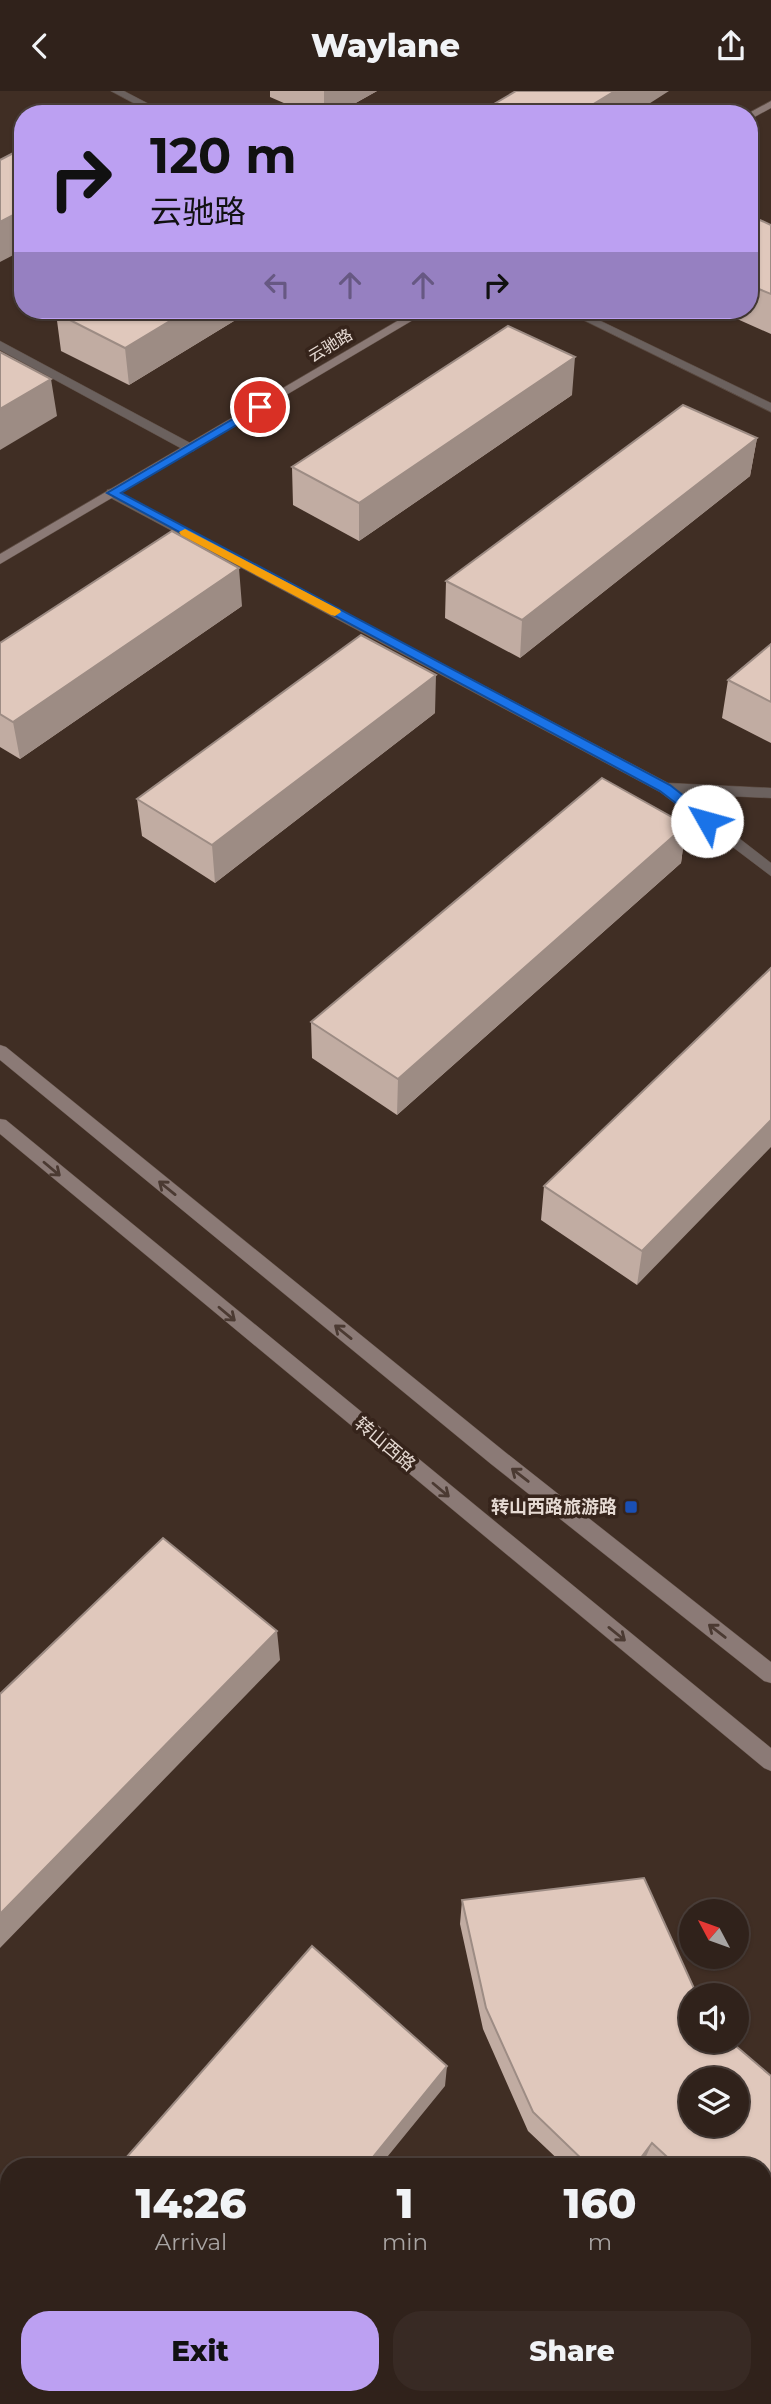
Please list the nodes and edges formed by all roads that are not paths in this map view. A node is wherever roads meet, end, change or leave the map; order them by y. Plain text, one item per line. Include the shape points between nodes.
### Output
1 (116, 91) edge
2 (145, 105) edge
3 (409, 319) edge
4 (588, 319) edge
5 (0, 345) edge
6 (771, 408) edge
7 (190, 448) junction
8 (112, 493) junction
9 (0, 560) edge
10 (665, 788) junction
11 (771, 793) edge
12 (771, 871) edge
13 (0, 1051) edge
14 (0, 1125) edge
15 (771, 1674) edge
16 (771, 1761) edge

1 - 2 street
3 - 7 main road, 云驰路
4 - 6 street
5 - 7 street
7 - 8 main road, 云驰路
8 - 9 main road, 云驰路
8 - 10 street
10 - 11 street
10 - 12 street
15 -> 13 main road via 498,1458
14 -> 16 main road, 转山西路

